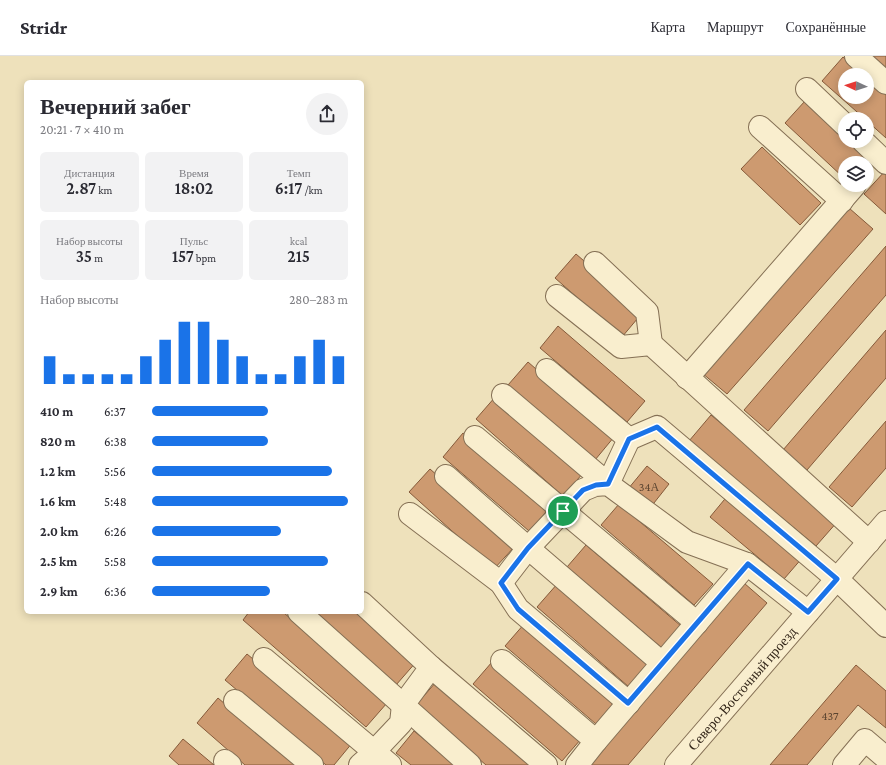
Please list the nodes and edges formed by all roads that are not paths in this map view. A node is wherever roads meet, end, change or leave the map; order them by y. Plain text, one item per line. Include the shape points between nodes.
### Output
1 (856, 56) edge
2 (886, 83) edge
3 (807, 89) dead end
4 (838, 118) edge
5 (760, 127) dead end
6 (869, 148) edge
7 (880, 161) edge
8 (848, 193) edge
9 (595, 263) dead end
10 (557, 296) dead end
11 (651, 344) junction
12 (547, 370) dead end
13 (687, 378) junction
14 (503, 395) dead end
15 (475, 437) dead end
16 (629, 439) junction
17 (446, 476) dead end
18 (608, 484) junction
19 (563, 511) junction
20 (410, 514) dead end
21 (886, 522) edge
22 (869, 542) junction
23 (528, 548) junction
24 (748, 564) junction
25 (837, 579) junction
26 (501, 583) junction
27 (364, 605) edge
28 (808, 612) junction
29 (301, 614) edge
30 (696, 623) junction
31 (886, 626) edge
32 (264, 659) dead end
33 (502, 661) dead end
34 (662, 663) junction
35 (431, 667) junction
36 (235, 701) dead end
37 (628, 703) junction
38 (403, 705) junction
39 (596, 741) junction
40 (886, 758) edge
41 (375, 761) edge
42 (679, 764) edge
43 (312, 765) edge
44 (470, 765) edge
45 (546, 765) edge
46 (577, 765) edge
47 (844, 765) edge

1 - 2 street
3 - 4 street
5 - 8 street
6 - 7 street
8 - 13 street
9 - 11 street via 648,312
10 - 11 street via 621,347
11 - 13 street
12 - 16 street
13 - 22 street
14 - 18 street
15 - 19 street
16 - 18 street
16 - 25 street via 657,427
17 - 23 street
18 - 19 street via 583,490
18 - 24 street via 687,542
19 - 23 street
19 - 30 street
20 - 26 street
21 - 22 street, Северо-Восточный проезд
22 - 25 street, Северо-Восточный проезд
23 - 26 street
23 - 34 street
24 - 28 street
24 - 30 street
25 - 28 street, Северо-Восточный проезд
25 - 31 street
26 - 37 street via 518,609
27 - 35 street
28 - 42 street, Северо-Восточный проезд
29 - 38 street
30 - 34 street
32 - 41 street
33 - 39 street
34 - 37 street
35 - 38 street
35 - 45 street
36 - 43 street
37 - 39 street
38 - 41 street via 401,723
38 - 44 street
39 - 46 street
40 - 47 street via 865,740

